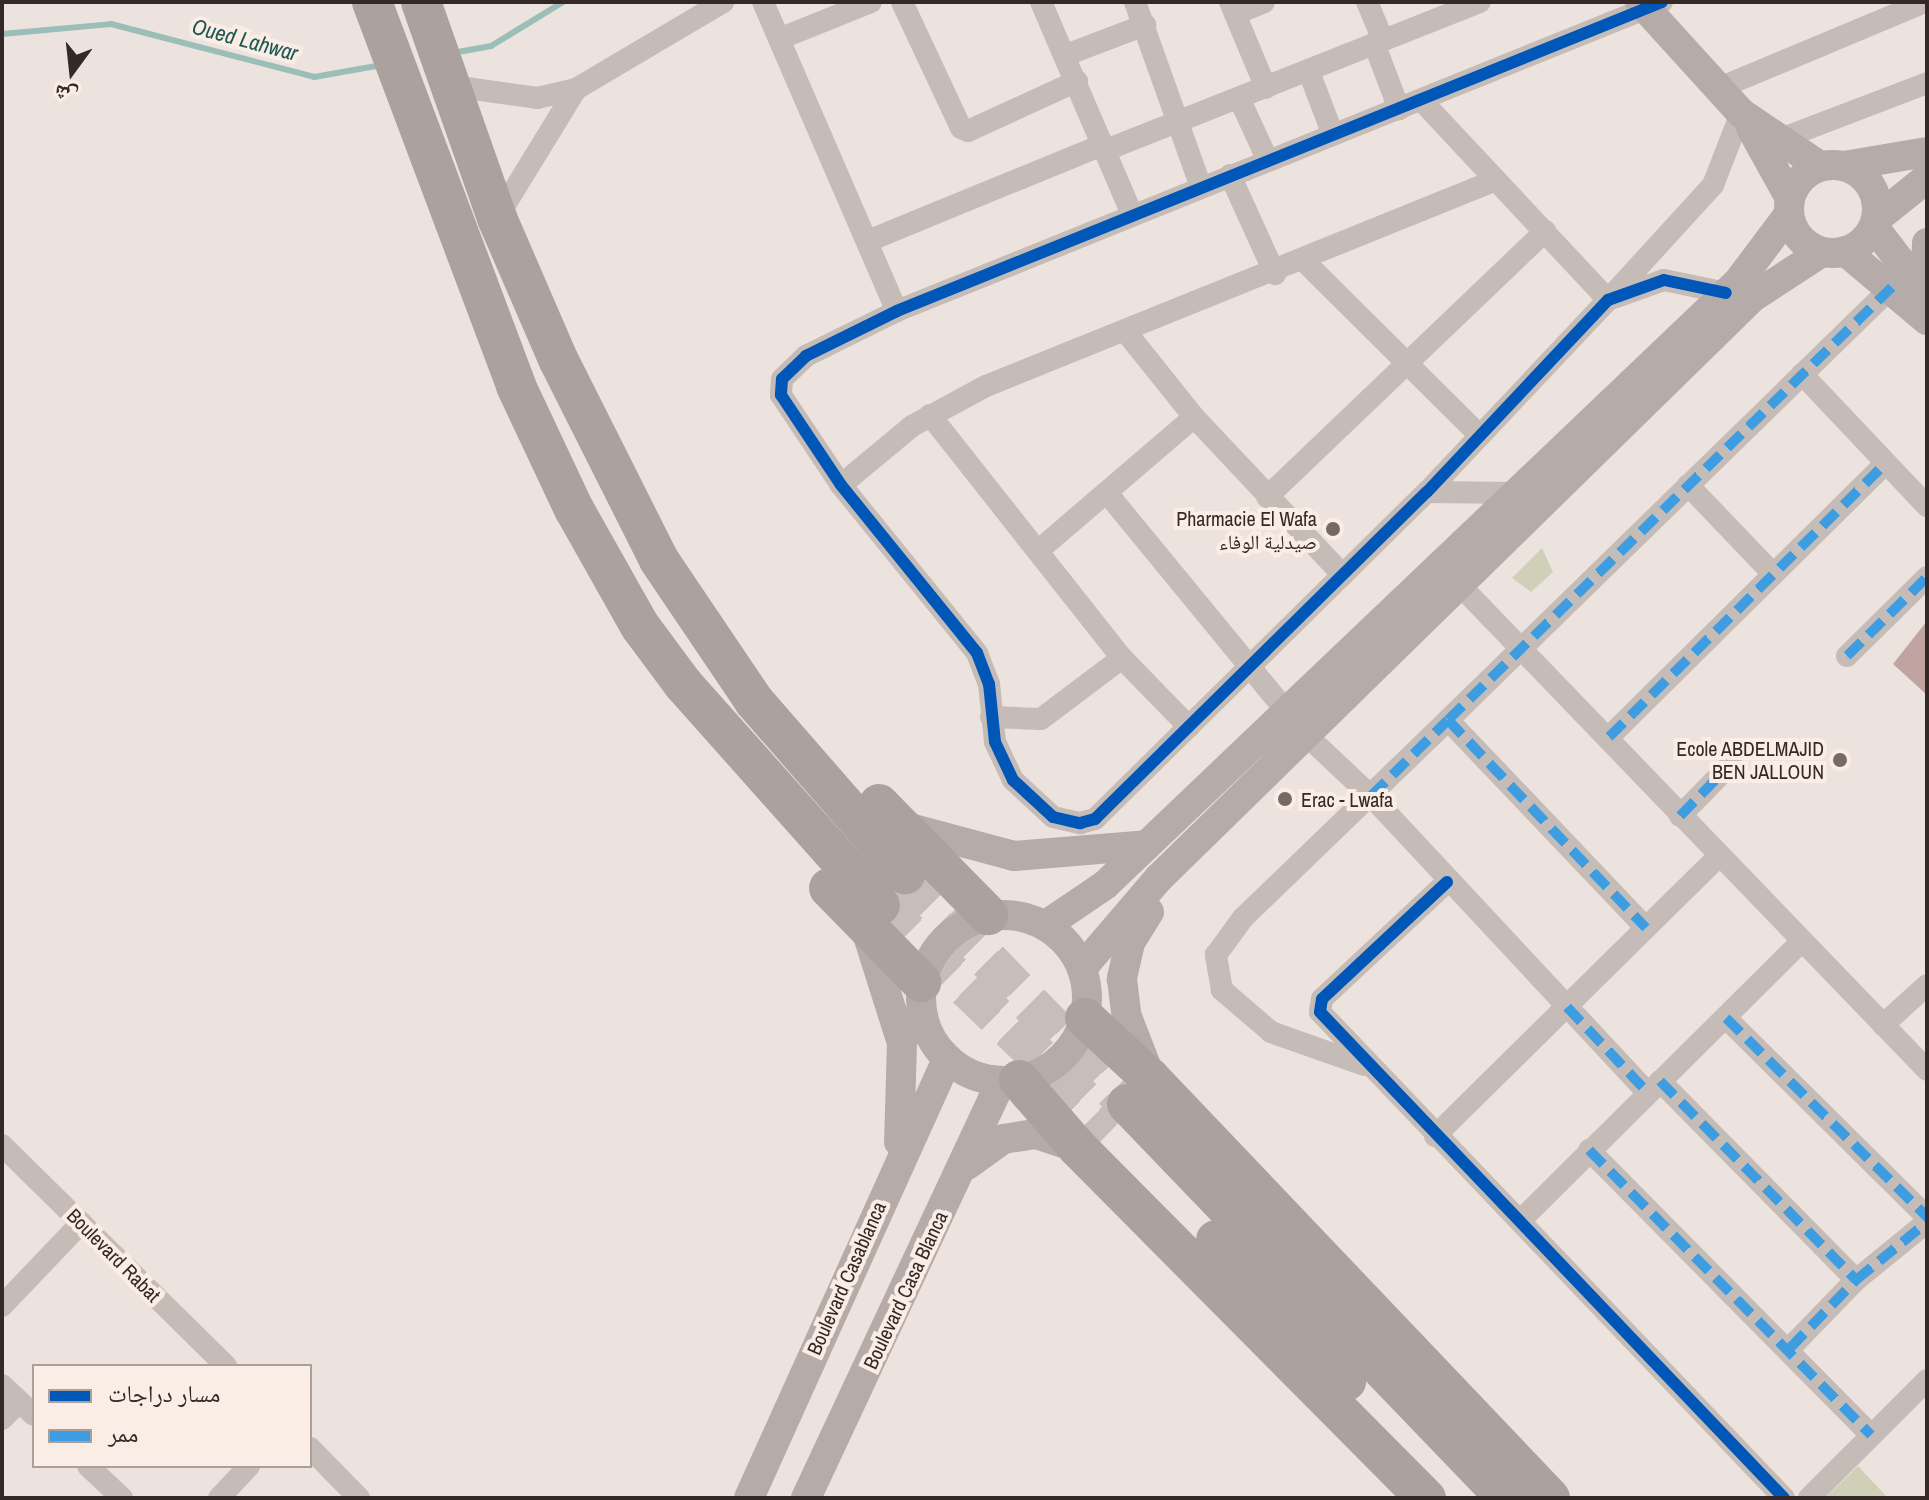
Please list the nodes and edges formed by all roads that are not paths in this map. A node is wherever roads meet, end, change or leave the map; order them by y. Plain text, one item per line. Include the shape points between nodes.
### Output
1 (421, 2) edge
2 (723, 2) edge
3 (763, 2) edge
4 (871, 2) edge
5 (902, 2) edge
6 (1041, 2) edge
7 (1135, 2) edge
8 (1264, 2) edge
9 (1367, 2) edge
10 (1480, 2) edge
11 (1925, 2) edge
12 (372, 3) edge
13 (1649, 4) edge
14 (1233, 8) edge
15 (1145, 25) junction
16 (779, 39) junction
17 (1378, 41) junction
18 (1066, 55) junction
19 (1309, 72) junction
20 (448, 76) junction
21 (1077, 81) junction
22 (1927, 83) edge
23 (1266, 88) junction
24 (576, 89) junction
25 (1717, 89) junction
26 (1240, 100) junction
27 (1421, 100) junction
28 (1399, 109) junction
29 (1741, 113) junction
30 (1176, 122) junction
31 (1333, 135) junction
32 (1778, 140) junction
33 (1105, 147) junction
34 (1927, 152) edge
35 (1268, 161) junction
36 (1832, 166) junction
37 (1230, 175) junction
38 (1927, 178) edge
39 (1496, 180) junction
40 (1201, 187) junction
41 (1789, 206) junction
42 (1132, 214) junction
43 (497, 218) junction
44 (1875, 223) junction
45 (1545, 231) junction
46 (868, 241) junction
47 (1927, 243) edge
48 (1834, 252) junction
49 (1304, 261) junction
50 (1275, 274) junction
51 (1893, 286) junction
52 (1726, 293) junction
53 (1608, 300) junction
54 (1926, 303) edge
55 (897, 311) junction
56 (1126, 332) junction
57 (1405, 365) junction
58 (1802, 374) junction
59 (930, 415) junction
60 (1194, 417) junction
61 (1480, 436) junction
62 (1885, 464) junction
63 (841, 485) junction
64 (1688, 485) junction
65 (1427, 492) junction
66 (1107, 493) junction
67 (1517, 493) junction
68 (1267, 497) junction
69 (1927, 506) edge
70 (1039, 550) junction
71 (1441, 565) junction
72 (1773, 574) junction
73 (1343, 575) junction
74 (1927, 577) edge
75 (1461, 588) junction
76 (1518, 651) junction
77 (1847, 656) dead end
78 (1122, 658) junction
79 (1249, 667) junction
80 (1287, 712) junction
81 (991, 717) junction
82 (1448, 720) junction
83 (1189, 727) junction
84 (1306, 735) junction
85 (1609, 737) junction
86 (1731, 764) dead end
87 (1371, 796) junction
88 (1680, 816) junction
89 (897, 824) junction
90 (1147, 845) junction
91 (1717, 858) junction
92 (905, 874) tunnel mouth
93 (1159, 878) junction
94 (1447, 882) junction
95 (988, 915) junction
96 (873, 918) junction
97 (1046, 925) junction
98 (1646, 928) junction
99 (1799, 944) junction
100 (1082, 968) junction
101 (921, 982) junction
102 (1927, 985) edge
103 (1567, 1007) junction
104 (1085, 1018) junction
105 (1726, 1018) junction
106 (1883, 1025) junction
107 (947, 1059) junction
108 (1370, 1067) junction
109 (1927, 1070) edge
110 (1010, 1081) junction
111 (1654, 1087) junction
112 (1130, 1104) junction
113 (1435, 1136) junction
114 (2, 1145) edge
115 (1078, 1148) junction
116 (1589, 1150) junction
117 (895, 1166) junction
118 (960, 1172) junction
119 (1522, 1219) junction
120 (1927, 1219) edge
121 (81, 1223) junction
122 (1856, 1280) junction
123 (2, 1306) edge
124 (1790, 1348) junction
125 (224, 1364) edge
126 (1927, 1380) edge
127 (2, 1385) edge
128 (27, 1409) edge
129 (2, 1419) edge
130 (1871, 1435) junction
131 (312, 1450) edge
132 (90, 1468) edge
133 (247, 1468) edge
134 (122, 1498) edge
135 (219, 1498) edge
136 (359, 1498) edge
137 (749, 1498) edge
138 (806, 1498) edge
139 (1426, 1498) edge
140 (1455, 1498) edge
141 (1506, 1498) edge
142 (1550, 1498) edge
143 (1784, 1498) edge
144 (1809, 1498) edge

1 - 20 highway
2 - 24 street
3 - 16 street
4 - 16 street
5 - 21 street via 961,128
6 - 18 street
7 - 15 street
8 - 14 street
9 - 17 street
10 - 17 street
11 - 25 street
12 - 96 highway via 454,224 454,262 542,495 692,730
13 - 25 main road
13 - 27 street
14 - 23 street
15 - 18 street
15 - 30 street
16 - 46 street
17 - 19 street
17 - 28 street
18 - 21 street
19 - 23 street
19 - 31 street
20 - 24 street via 537,98
20 - 43 highway
21 - 33 street
22 - 32 street
23 - 26 street
24 - 43 street
25 - 29 main road
26 - 30 street
26 - 35 street
27 - 28 street
27 - 39 street
28 - 31 street
29 - 32 main road
29 - 41 main road
29 - 53 street via 1713,185
30 - 33 street
30 - 40 street
31 - 35 street
32 - 36 main road
33 - 42 street
33 - 46 street
34 - 36 main road
35 - 37 street
36 - 41 main road via 1801,178
36 - 44 main road via 1871,186
37 - 40 street
37 - 50 street
38 - 44 main road
39 - 45 street
39 - 49 street
40 - 42 street
41 - 48 main road via 1802,241
41 - 52 main road via 1761,257
42 - 55 street
43 - 89 highway via 527,250 597,399 721,612
43 - 92 highway via 619,485 690,612 754,701
44 - 48 main road
44 - 54 main road
45 - 53 street
45 - 57 street
46 - 55 street
47 - 54 main road
48 - 51 main road
48 - 75 main road via 1753,297
49 - 50 street
49 - 57 street
50 - 56 street
51 - 54 main road
51 - 58 street
52 - 53 street via 1664,280
52 - 67 main road
53 - 61 street
55 - 63 street via 806,356 782,379 786,411
56 - 59 street
56 - 60 street
57 - 61 street
57 - 68 street
58 - 62 street
58 - 64 street
59 - 63 street
59 - 70 street
60 - 66 street
60 - 68 street
61 - 65 street
62 - 69 street
62 - 72 street
63 - 81 street via 971,645 984,667
64 - 72 street
64 - 76 street
65 - 67 street
65 - 73 street
66 - 70 street
66 - 79 street
67 - 71 main road
68 - 73 street
70 - 78 street
71 - 75 street
71 - 80 main road
72 - 85 street
73 - 79 street
74 - 77 street
75 - 76 street
75 - 84 main road
76 - 82 street
76 - 85 street
78 - 81 street via 1041,719
78 - 83 street
79 - 80 street
79 - 83 street
80 - 90 main road
81 - 83 street via 1000,754 1023,793 1053,817 1080,823 1095,819
82 - 87 street
82 - 98 street
84 - 87 street
84 - 93 main road
85 - 88 street
86 - 88 street
87 - 94 street
87 - 108 street via 1243,918 1214,965 1222,990 1271,1032
88 - 91 street
89 - 90 main road via 1014,856
89 - 95 highway
90 - 97 main road via 1087,900
91 - 98 street
91 - 99 street
93 - 100 main road
93 - 112 main road via 1155,903 1122,968
94 - 103 street
94 - 108 street via 1320,1003 1323,1018
95 - 97 main road via 1018,915
95 - 101 main road via 957,928 933,951
96 - 101 highway
96 - 117 main road via 902,1043 903,1119
97 - 100 main road
98 - 103 street
99 - 105 street
99 - 106 street
100 - 104 main road
101 - 107 main road via 929,1036
102 - 106 street
103 - 111 street
103 - 113 street
104 - 110 main road via 1061,1059
104 - 112 highway
105 - 111 street
105 - 120 street
106 - 109 street
107 - 110 main road
107 - 117 main road, Boulevard Casablanca
108 - 113 street
110 - 115 highway
110 - 118 main road, Boulevard Casa Blanca
111 - 116 street
111 - 122 street
112 - 140 highway
112 - 141 highway
112 - 142 highway
113 - 119 street
114 - 121 street, Boulevard Rabat
115 - 118 main road via 1036,1134 1003,1139 981,1150
115 - 139 highway
116 - 119 street
116 - 124 street
117 - 137 main road, Boulevard Casablanca
118 - 138 main road, Boulevard Casa Blanca
119 - 143 street
120 - 122 street
121 - 123 street
121 - 125 street, Boulevard Rabat
122 - 124 street
124 - 130 street
126 - 130 street
127 - 128 street
128 - 129 street
130 - 144 street
131 - 136 street
132 - 134 street
133 - 135 street

